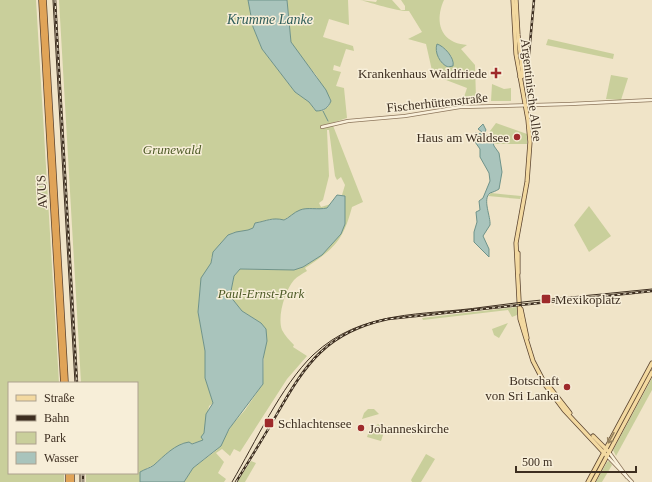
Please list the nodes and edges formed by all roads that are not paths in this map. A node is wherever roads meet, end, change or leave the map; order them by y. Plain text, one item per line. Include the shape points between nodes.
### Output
1 (40, 0) edge
2 (44, 0) edge
3 (513, 0) edge
4 (516, 0) edge
5 (521, 77) junction
6 (652, 100) edge
7 (524, 105) junction
8 (50, 127) junction
9 (322, 127) dead end
10 (50, 137) junction
11 (652, 363) edge
12 (652, 372) edge
13 (62, 382) edge
14 (66, 382) edge
15 (604, 450) junction
16 (608, 454) junction
17 (588, 482) edge
18 (593, 482) edge
19 (632, 482) edge

1 - 8 highway, AVUS
2 - 8 highway, AVUS
3 - 5 main road, Argentinische Allee via 516,54
4 - 5 main road, Argentinische Allee
5 - 7 main road, Argentinische Allee
6 - 7 street, Fischerhüttenstraße
7 - 9 street, Fischerhüttenstraße via 447,108 405,116 348,121
7 - 15 main road, Argentinische Allee via 531,143 516,243 520,308 530,346 547,383 567,410
8 - 10 highway, AVUS
10 - 13 highway, AVUS
10 - 14 highway, AVUS
11 -> 15 main road
12 - 16 main road
15 - 16 main road, Argentinische Allee
15 - 17 main road
16 - 18 main road
16 - 19 street

